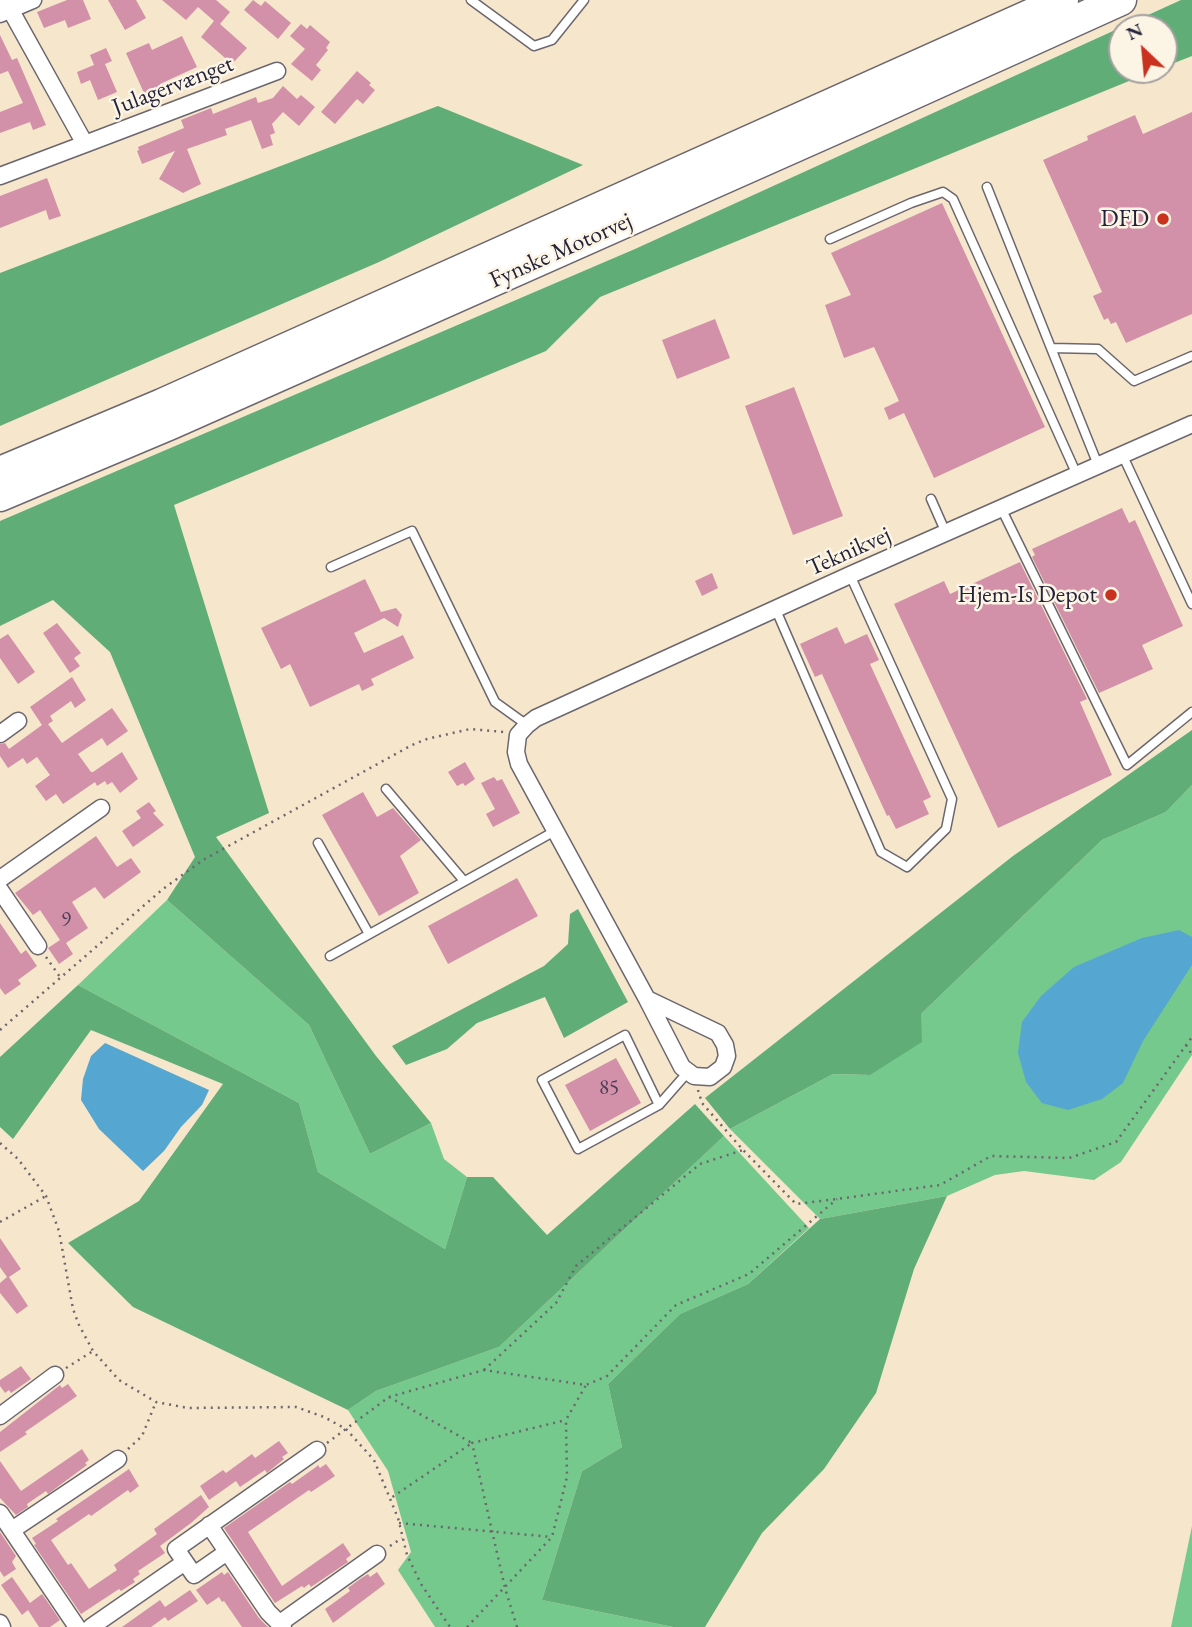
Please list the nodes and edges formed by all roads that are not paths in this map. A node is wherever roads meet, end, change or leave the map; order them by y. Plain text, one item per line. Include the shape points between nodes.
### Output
1 (33, 0) edge
2 (471, 0) edge
3 (584, 0) edge
4 (1063, 0) edge
5 (1121, 0) edge
6 (5, 7) edge
7 (277, 71) dead end
8 (85, 144) junction
9 (0, 176) edge
10 (987, 187) dead end
11 (830, 239) dead end
12 (1051, 348) junction
13 (1192, 356) edge
14 (1192, 424) edge
15 (1122, 454) junction
16 (1098, 465) junction
17 (0, 472) edge
18 (1077, 475) junction
19 (0, 496) edge
20 (931, 499) dead end
21 (1001, 508) junction
22 (946, 533) junction
23 (331, 568) dead end
24 (850, 575) junction
25 (1192, 604) edge
26 (776, 610) junction
27 (1192, 712) edge
28 (18, 721) dead end
29 (522, 730) junction
30 (0, 734) edge
31 (386, 789) dead end
32 (101, 808) dead end
33 (555, 831) junction
34 (317, 843) dead end
35 (0, 878) edge
36 (464, 881) junction
37 (0, 890) edge
38 (369, 934) junction
39 (38, 946) road end
40 (330, 956) dead end
41 (648, 999) junction
42 (691, 1074) junction
43 (659, 1105) junction
44 (55, 1375) road end
45 (0, 1416) edge
46 (317, 1450) road end
47 (118, 1459) road end
48 (0, 1513) edge
49 (209, 1525) junction
50 (12, 1530) junction
51 (227, 1552) junction
52 (377, 1554) dead end
53 (185, 1562) junction
54 (281, 1625) edge
55 (77, 1627) edge
56 (92, 1627) edge

1 - 6 street
2 - 3 lane via 534,46 552,40
4 - 17 highway, Fynske Motorvej
5 - 19 highway, Fynske Motorvej
6 - 8 street
7 - 8 street, Julagervænget
8 - 9 street, Julagervænget
10 - 12 lane
11 - 18 lane via 943,192 953,199
12 - 13 lane via 1097,349 1134,381
12 - 16 lane
14 - 15 street, Teknikvej
15 - 16 street, Teknikvej
15 - 25 lane
16 - 18 street, Teknikvej
18 - 21 street, Teknikvej
20 - 22 lane
21 - 22 street, Teknikvej
21 - 27 lane via 1127,765
22 - 24 street, Teknikvej
23 - 29 lane via 412,531 495,702
24 - 26 street, Teknikvej
24 - 26 lane via 952,799 946,829 907,867 881,852
26 - 29 street, Teknikvej via 549,712
28 - 30 street
29 - 33 street via 516,752 519,764
31 - 36 lane
32 - 35 street
33 - 36 lane
33 - 41 street
34 - 38 lane
36 - 38 lane
37 - 39 street
38 - 40 lane
41 - 42 street via 682,1067
41 - 42 street via 718,1034 725,1045 723,1067 710,1077
42 - 43 lane
43 - 43 lane via 578,1149 542,1080 625,1035
44 - 45 street
46 - 49 street
47 - 50 street
48 - 50 street
49 - 51 street
49 - 53 street via 176,1549
50 - 55 street
51 - 53 street via 194,1575
51 - 54 street
52 - 54 street
53 - 56 street

